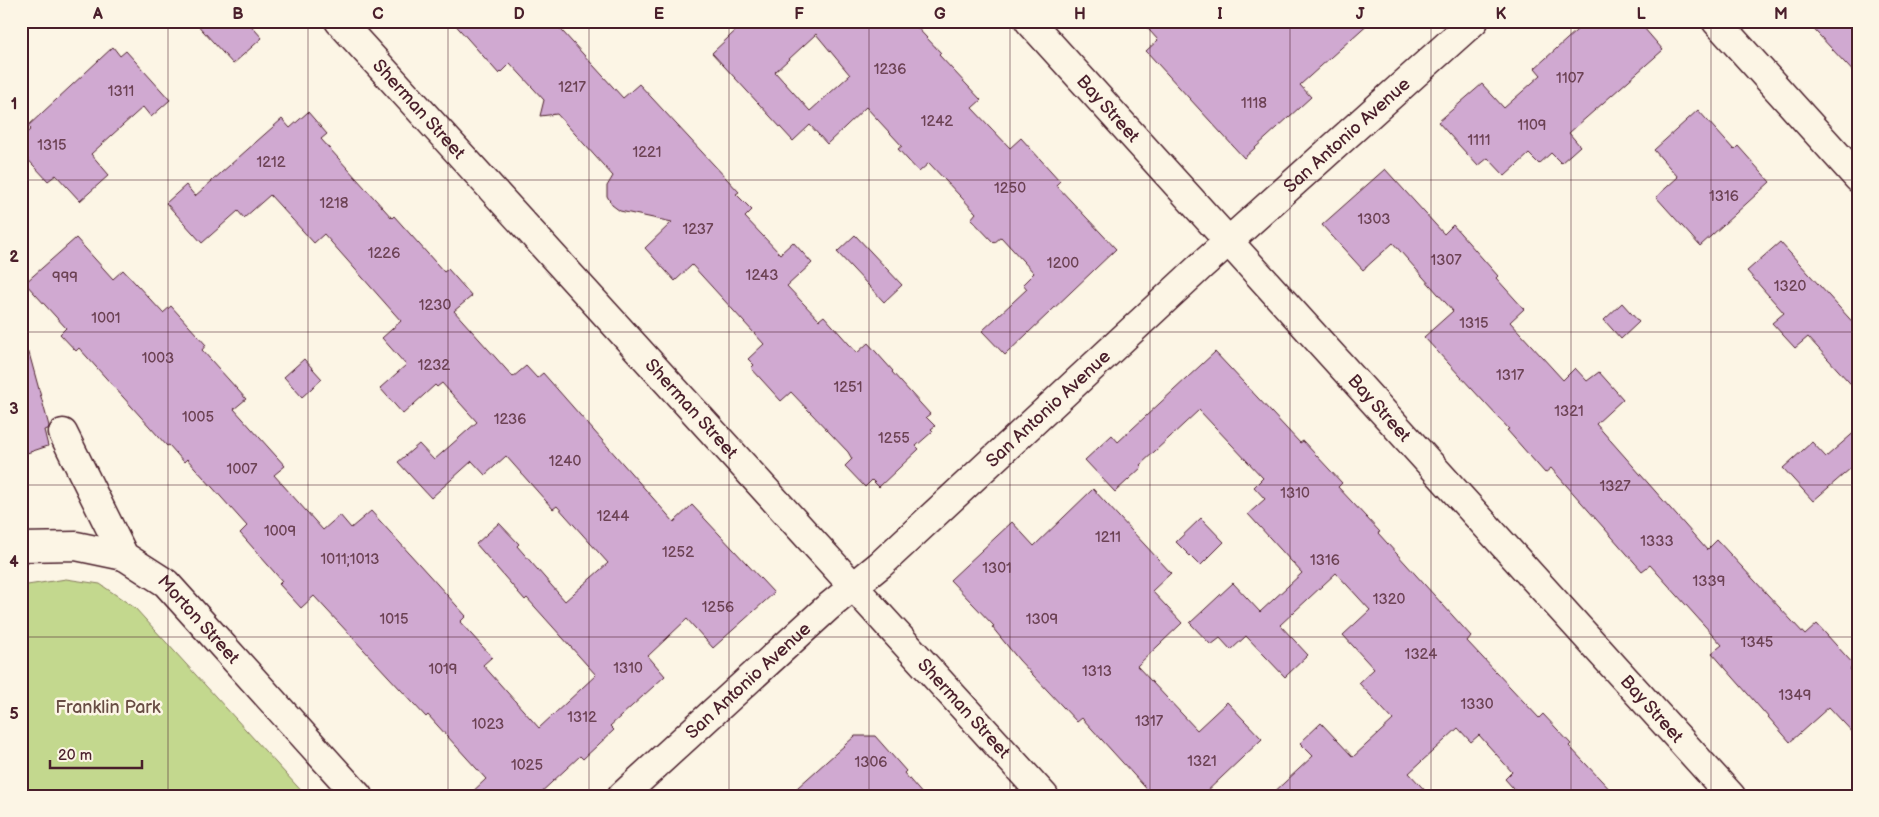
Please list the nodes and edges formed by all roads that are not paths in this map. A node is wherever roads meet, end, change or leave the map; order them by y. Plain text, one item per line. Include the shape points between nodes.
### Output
1 (339, 21) edge
2 (1029, 21) edge
3 (1474, 21) edge
4 (1716, 21) edge
5 (1858, 178) edge
6 (1228, 242) junction
7 (63, 433) dead end
8 (21, 547) edge
9 (124, 556) junction
10 (854, 586) junction
11 (358, 796) edge
12 (622, 796) edge
13 (1044, 796) edge
14 (1731, 796) edge

1 - 10 street, Sherman Street
2 - 6 street, Bay Street
3 - 6 street, San Antonio Avenue
4 - 5 street
6 - 10 street, San Antonio Avenue
6 - 14 street, Bay Street
7 - 9 street, Morton Street
8 - 9 street via 76,546
9 - 11 street, Morton Street via 166,584
10 - 12 street, San Antonio Avenue
10 - 13 street, Sherman Street

